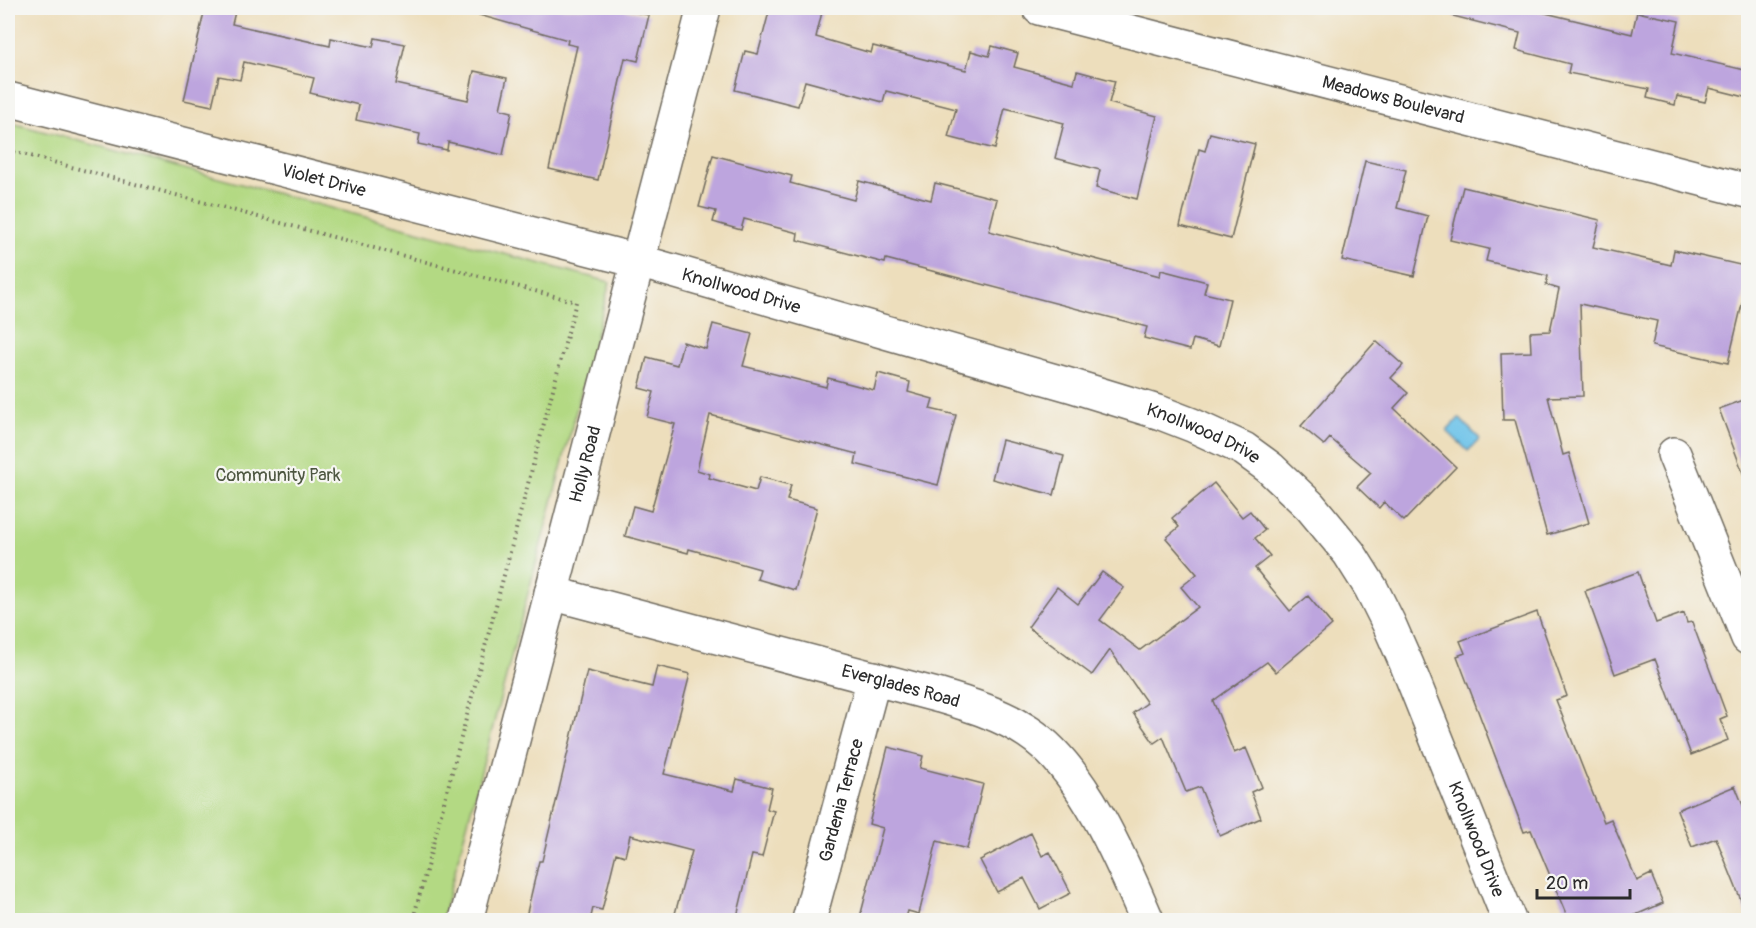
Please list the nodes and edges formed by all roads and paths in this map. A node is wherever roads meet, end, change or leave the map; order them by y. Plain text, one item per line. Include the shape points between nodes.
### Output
1 (704, 8) edge
2 (1039, 8) edge
3 (1135, 19) edge
4 (8, 99) edge
5 (8, 150) edge
6 (1749, 191) edge
7 (638, 261) junction
8 (1674, 454) dead end
9 (551, 593) junction
10 (1746, 626) edge
11 (874, 678) junction
12 (413, 921) edge
13 (466, 921) edge
14 (809, 921) edge
15 (1147, 921) edge
16 (1509, 921) edge

1 - 7 street, Holly Road
2 - 3 street, Meadows Boulevard
3 - 6 street, Meadows Boulevard
4 - 7 street, Violet Drive
5 - 12 path via 576,302
7 - 9 street, Holly Road
7 - 16 street, Knollwood Drive via 1161,413 1244,449 1270,468 1310,506 1349,553 1371,588 1407,665
8 - 10 street
9 - 11 street, Everglades Road
9 - 13 street, Holly Road
11 - 14 street, Gardenia Terrace
11 - 15 street, Everglades Road via 991,713 1040,741 1063,765 1099,819

